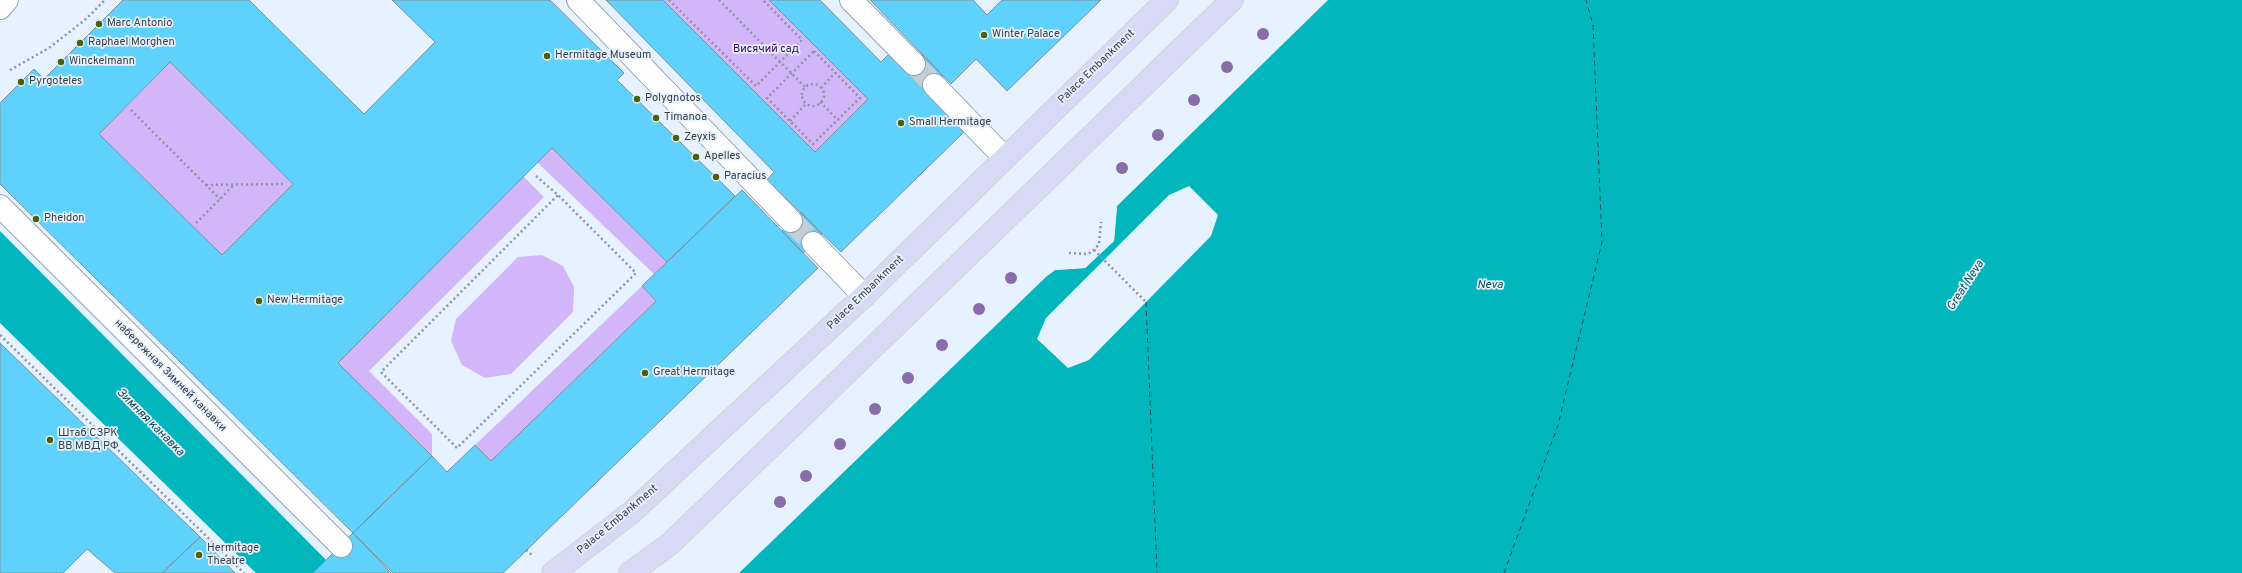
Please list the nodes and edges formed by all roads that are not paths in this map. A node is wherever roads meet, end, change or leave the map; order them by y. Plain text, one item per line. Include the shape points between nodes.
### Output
1 (7, 0) edge
2 (578, 0) edge
3 (851, 0) edge
4 (1167, 0) edge
5 (1232, 0) edge
6 (0, 8) edge
7 (914, 64) tunnel mouth
8 (934, 85) tunnel mouth
9 (1004, 157) junction
10 (0, 206) edge
11 (791, 221) tunnel mouth
12 (813, 243) tunnel mouth
13 (864, 296) junction
14 (341, 546) dead end
15 (553, 573) edge
16 (630, 573) edge

1 - 6 street
2 - 11 street
3 - 7 street
4 - 9 main road, Palace Embankment
5 - 16 main road via 670,544
8 - 9 street
9 - 13 main road, Palace Embankment
10 - 14 street, набережная Зимней канавки
12 - 13 street
13 - 15 main road, Palace Embankment via 632,512

